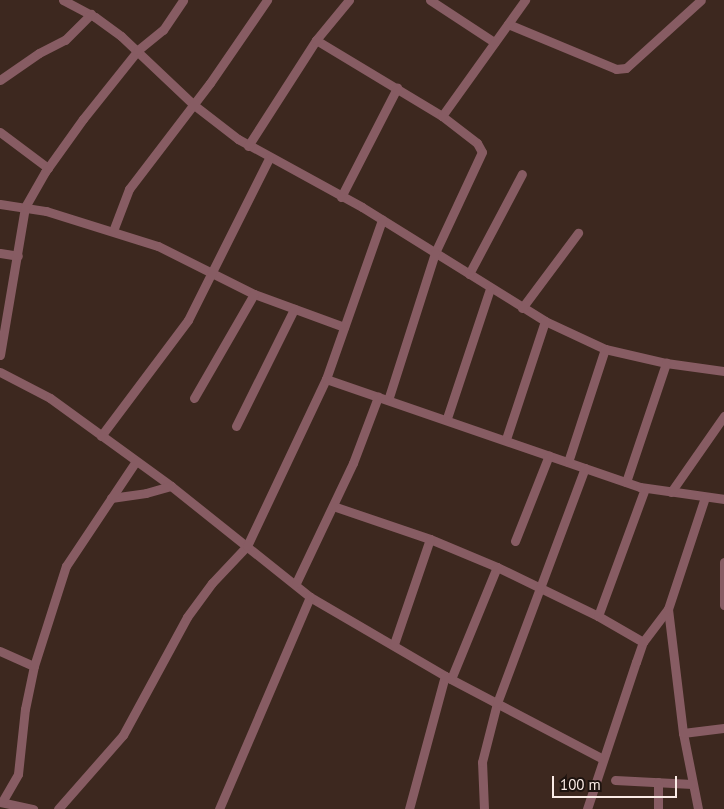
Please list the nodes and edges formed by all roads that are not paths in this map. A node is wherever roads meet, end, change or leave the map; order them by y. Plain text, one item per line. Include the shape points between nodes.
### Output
1 (63, 0) edge
2 (183, 0) edge
3 (267, 0) edge
4 (349, 0) edge
5 (430, 0) edge
6 (525, 0) edge
7 (701, 0) edge
8 (694, 3) edge
9 (91, 14) junction
10 (508, 24) junction
11 (316, 40) junction
12 (494, 42) junction
13 (138, 50) junction
14 (14, 69) junction
15 (0, 72) edge
16 (0, 80) edge
17 (397, 88) junction
18 (194, 105) junction
19 (442, 116) junction
20 (0, 132) edge
21 (248, 146) junction
22 (269, 158) junction
23 (48, 168) junction
24 (522, 174) dead end
25 (341, 197) junction
26 (0, 204) edge
27 (25, 207) junction
28 (382, 220) junction
29 (113, 231) junction
30 (578, 233) dead end
31 (0, 253) edge
32 (434, 253) junction
33 (18, 256) junction
34 (212, 271) junction
35 (468, 274) junction
36 (490, 289) junction
37 (254, 294) junction
38 (522, 308) junction
39 (294, 309) junction
40 (545, 321) junction
41 (344, 327) junction
42 (605, 349) junction
43 (0, 354) edge
44 (666, 363) junction
45 (724, 371) edge
46 (0, 372) edge
47 (326, 379) junction
48 (378, 397) junction
49 (194, 398) dead end
50 (388, 400) junction
51 (724, 416) edge
52 (447, 418) junction
53 (236, 426) dead end
54 (101, 436) junction
55 (506, 439) junction
56 (549, 455) junction
57 (136, 461) junction
58 (568, 462) junction
59 (585, 468) junction
60 (626, 482) junction
61 (171, 486) junction
62 (644, 488) junction
63 (670, 492) junction
64 (111, 498) junction
65 (706, 498) junction
66 (724, 499) edge
67 (333, 506) junction
68 (430, 539) junction
69 (515, 540) dead end
70 (248, 546) junction
71 (724, 562) edge
72 (497, 566) junction
73 (296, 583) junction
74 (542, 587) junction
75 (310, 596) junction
76 (724, 605) edge
77 (668, 609) junction
78 (598, 616) junction
79 (643, 642) junction
80 (394, 644) junction
81 (0, 651) edge
82 (34, 666) junction
83 (448, 677) junction
84 (497, 703) junction
85 (724, 728) edge
86 (683, 733) junction
87 (603, 759) junction
88 (614, 780) dead end
89 (658, 782) junction
90 (692, 784) junction
91 (1, 802) edge
92 (33, 809) edge
93 (58, 809) edge
94 (219, 809) edge
95 (409, 809) edge
96 (484, 809) edge
97 (587, 809) edge
98 (658, 809) edge
99 (698, 809) edge

1 - 9 street
2 - 13 street via 163,30
3 - 18 street
4 - 11 street
5 - 12 street
6 - 10 street
7 - 8 street
8 - 10 street via 626,68 616,69
9 - 13 street
9 - 14 street via 65,40
10 - 12 street
11 - 17 street
11 - 21 street
12 - 19 street
13 - 18 street
13 - 23 street
14 - 15 street
14 - 16 street
17 - 19 street
17 - 25 street
18 - 21 street
18 - 29 street via 129,189
19 - 32 street via 477,143 482,152
20 - 23 street
21 - 22 street
22 - 25 street
22 - 34 street
23 - 27 street
24 - 35 street
25 - 28 street
26 - 27 street
27 - 29 street
27 - 33 street
28 - 32 street
28 - 41 street
29 - 34 street via 175,253
30 - 38 street
31 - 33 street
32 - 35 street
32 - 50 street
33 - 43 street
34 - 37 street
34 - 54 street via 188,320
35 - 36 street
36 - 38 street
36 - 52 street
37 - 39 street
37 - 49 street
38 - 40 street
39 - 41 street
39 - 53 street
40 - 42 street
40 - 55 street
41 - 47 street
42 - 44 street
42 - 58 street
44 - 45 street
44 - 60 street
46 - 54 street via 50,398
47 - 48 street
47 - 70 street
48 - 50 street
48 - 67 street
50 - 52 street
51 - 63 street
52 - 55 street
54 - 57 street
55 - 56 street
56 - 58 street
56 - 69 street
57 - 61 street
57 - 64 street
58 - 59 street
59 - 60 street
59 - 74 street
60 - 62 street
61 - 64 street via 146,494
61 - 70 street
62 - 63 street
62 - 78 street
63 - 65 street
64 - 82 street via 66,566
65 - 66 street
65 - 77 street
67 - 68 street
67 - 73 street
68 - 72 street
68 - 80 street
70 - 73 street
70 - 93 street via 212,583 191,611 123,735
71 - 76 street
72 - 74 street
72 - 83 street
73 - 75 street
74 - 78 street
74 - 84 street
75 - 80 street
75 - 94 street
77 - 79 street
77 - 86 street
78 - 79 street
79 - 87 street
80 - 83 street
81 - 82 street
82 - 91 street via 25,709 18,774
83 - 84 street
83 - 95 street
84 - 87 street
84 - 96 street via 482,762
85 - 86 street
86 - 90 street
87 - 97 street
88 - 89 street
89 - 90 street
89 - 98 street
90 - 99 street
91 - 92 street

